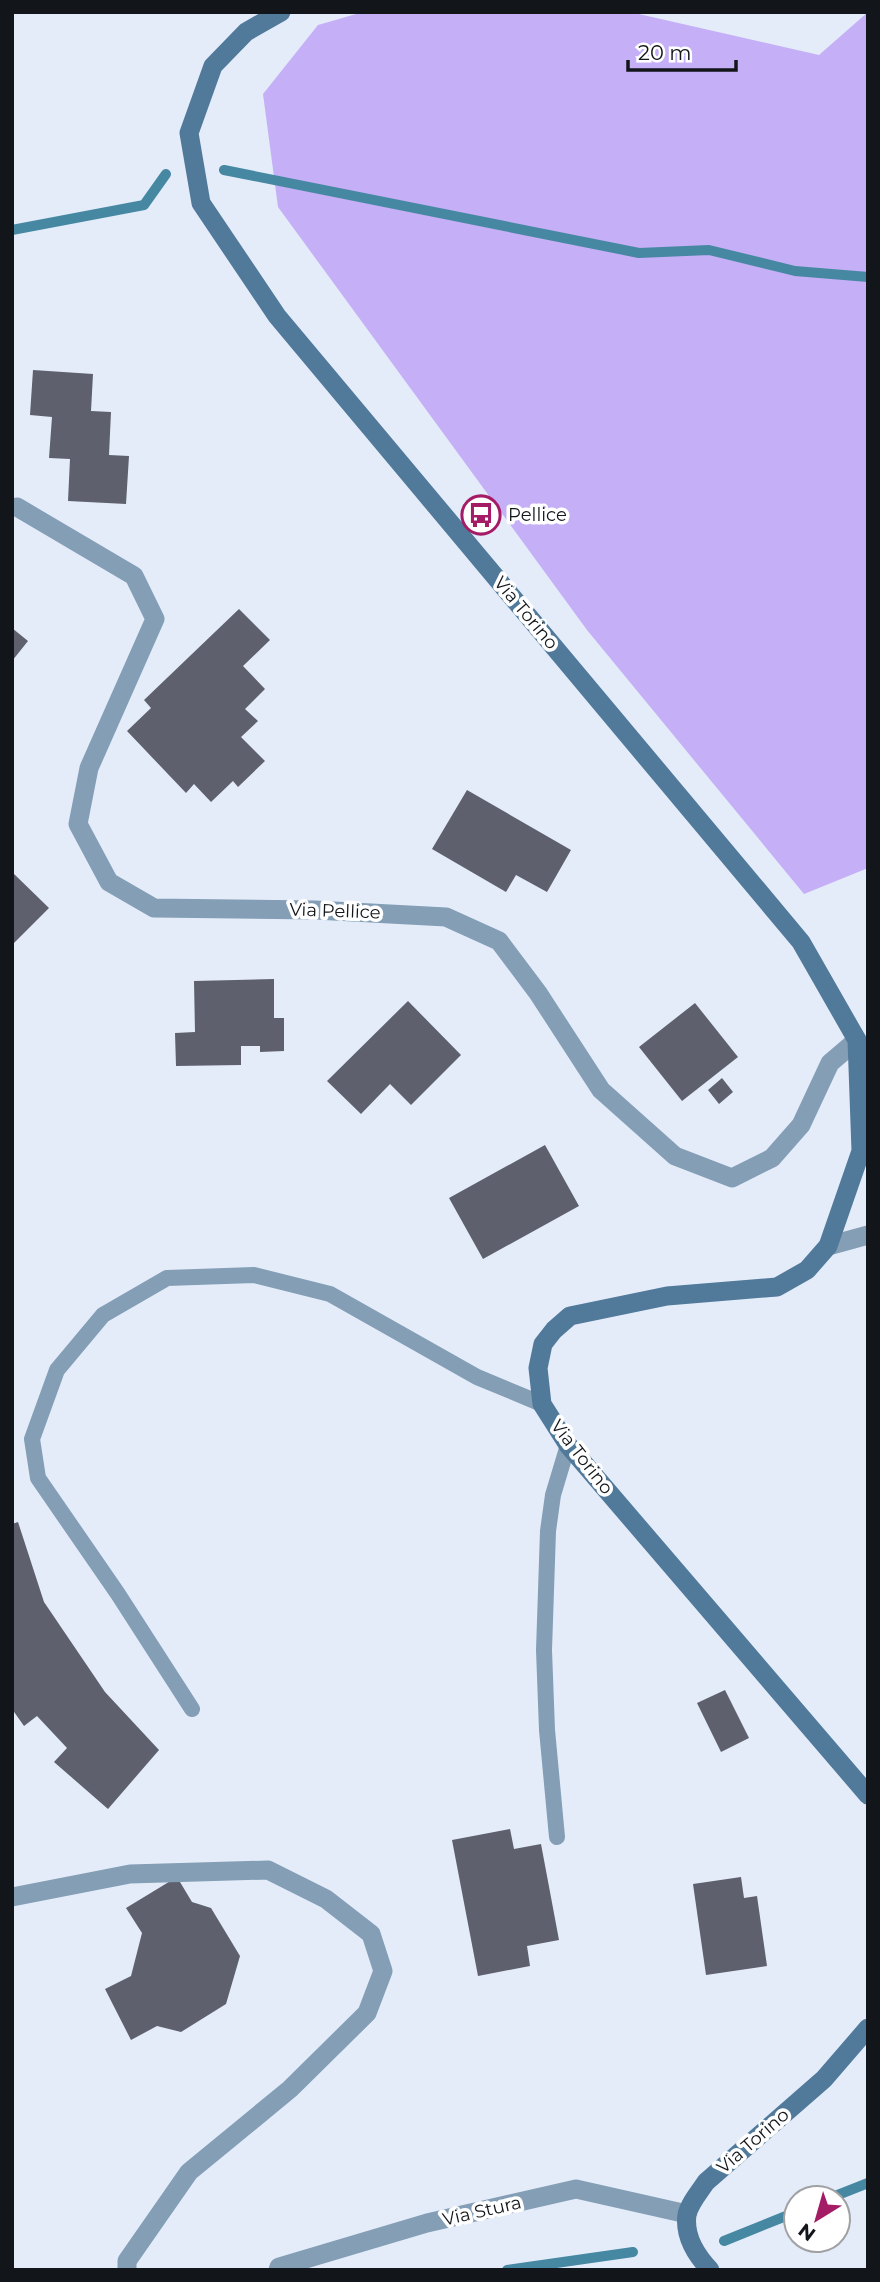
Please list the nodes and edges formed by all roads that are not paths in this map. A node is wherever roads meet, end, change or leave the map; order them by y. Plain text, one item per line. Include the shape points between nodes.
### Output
1 (281, 12) edge
2 (17, 507) dead end
3 (857, 1040) junction
4 (868, 1235) edge
5 (828, 1246) junction
6 (542, 1405) junction
7 (568, 1445) junction
8 (192, 1709) dead end
9 (868, 1795) edge
10 (557, 1837) dead end
11 (12, 1897) edge
12 (868, 2028) edge
13 (687, 2214) junction
14 (277, 2269) edge
15 (127, 2270) edge
16 (710, 2270) edge

1 - 3 main road, Via Torino via 246,32 213,66 189,133 201,203 276,316 801,942
2 - 3 street, Via Pellice via 134,576 155,619 89,768 78,824 109,882 154,908 446,917 499,941 601,1090 675,1156 732,1178 772,1158 801,1125 830,1063
3 - 5 main road, Via Torino via 861,1151
4 - 5 street
5 - 6 main road, Via Torino via 807,1270 777,1287 667,1296 570,1316 543,1345 538,1368
6 - 7 main road, Via Torino
6 - 8 lane via 477,1377 330,1294 254,1275 167,1278 103,1315 57,1370 32,1439 38,1478
7 - 9 main road, Via Torino
7 - 10 lane via 553,1494 545,1603 547,1730
11 - 15 street via 130,1874 268,1870 326,1899 371,1934 383,1971 367,2013 290,2089 188,2172 127,2261
12 - 13 main road, Via Torino via 824,2079 706,2182
13 - 14 street, Via Stura via 576,2189 427,2223
13 - 16 main road via 696,2255

